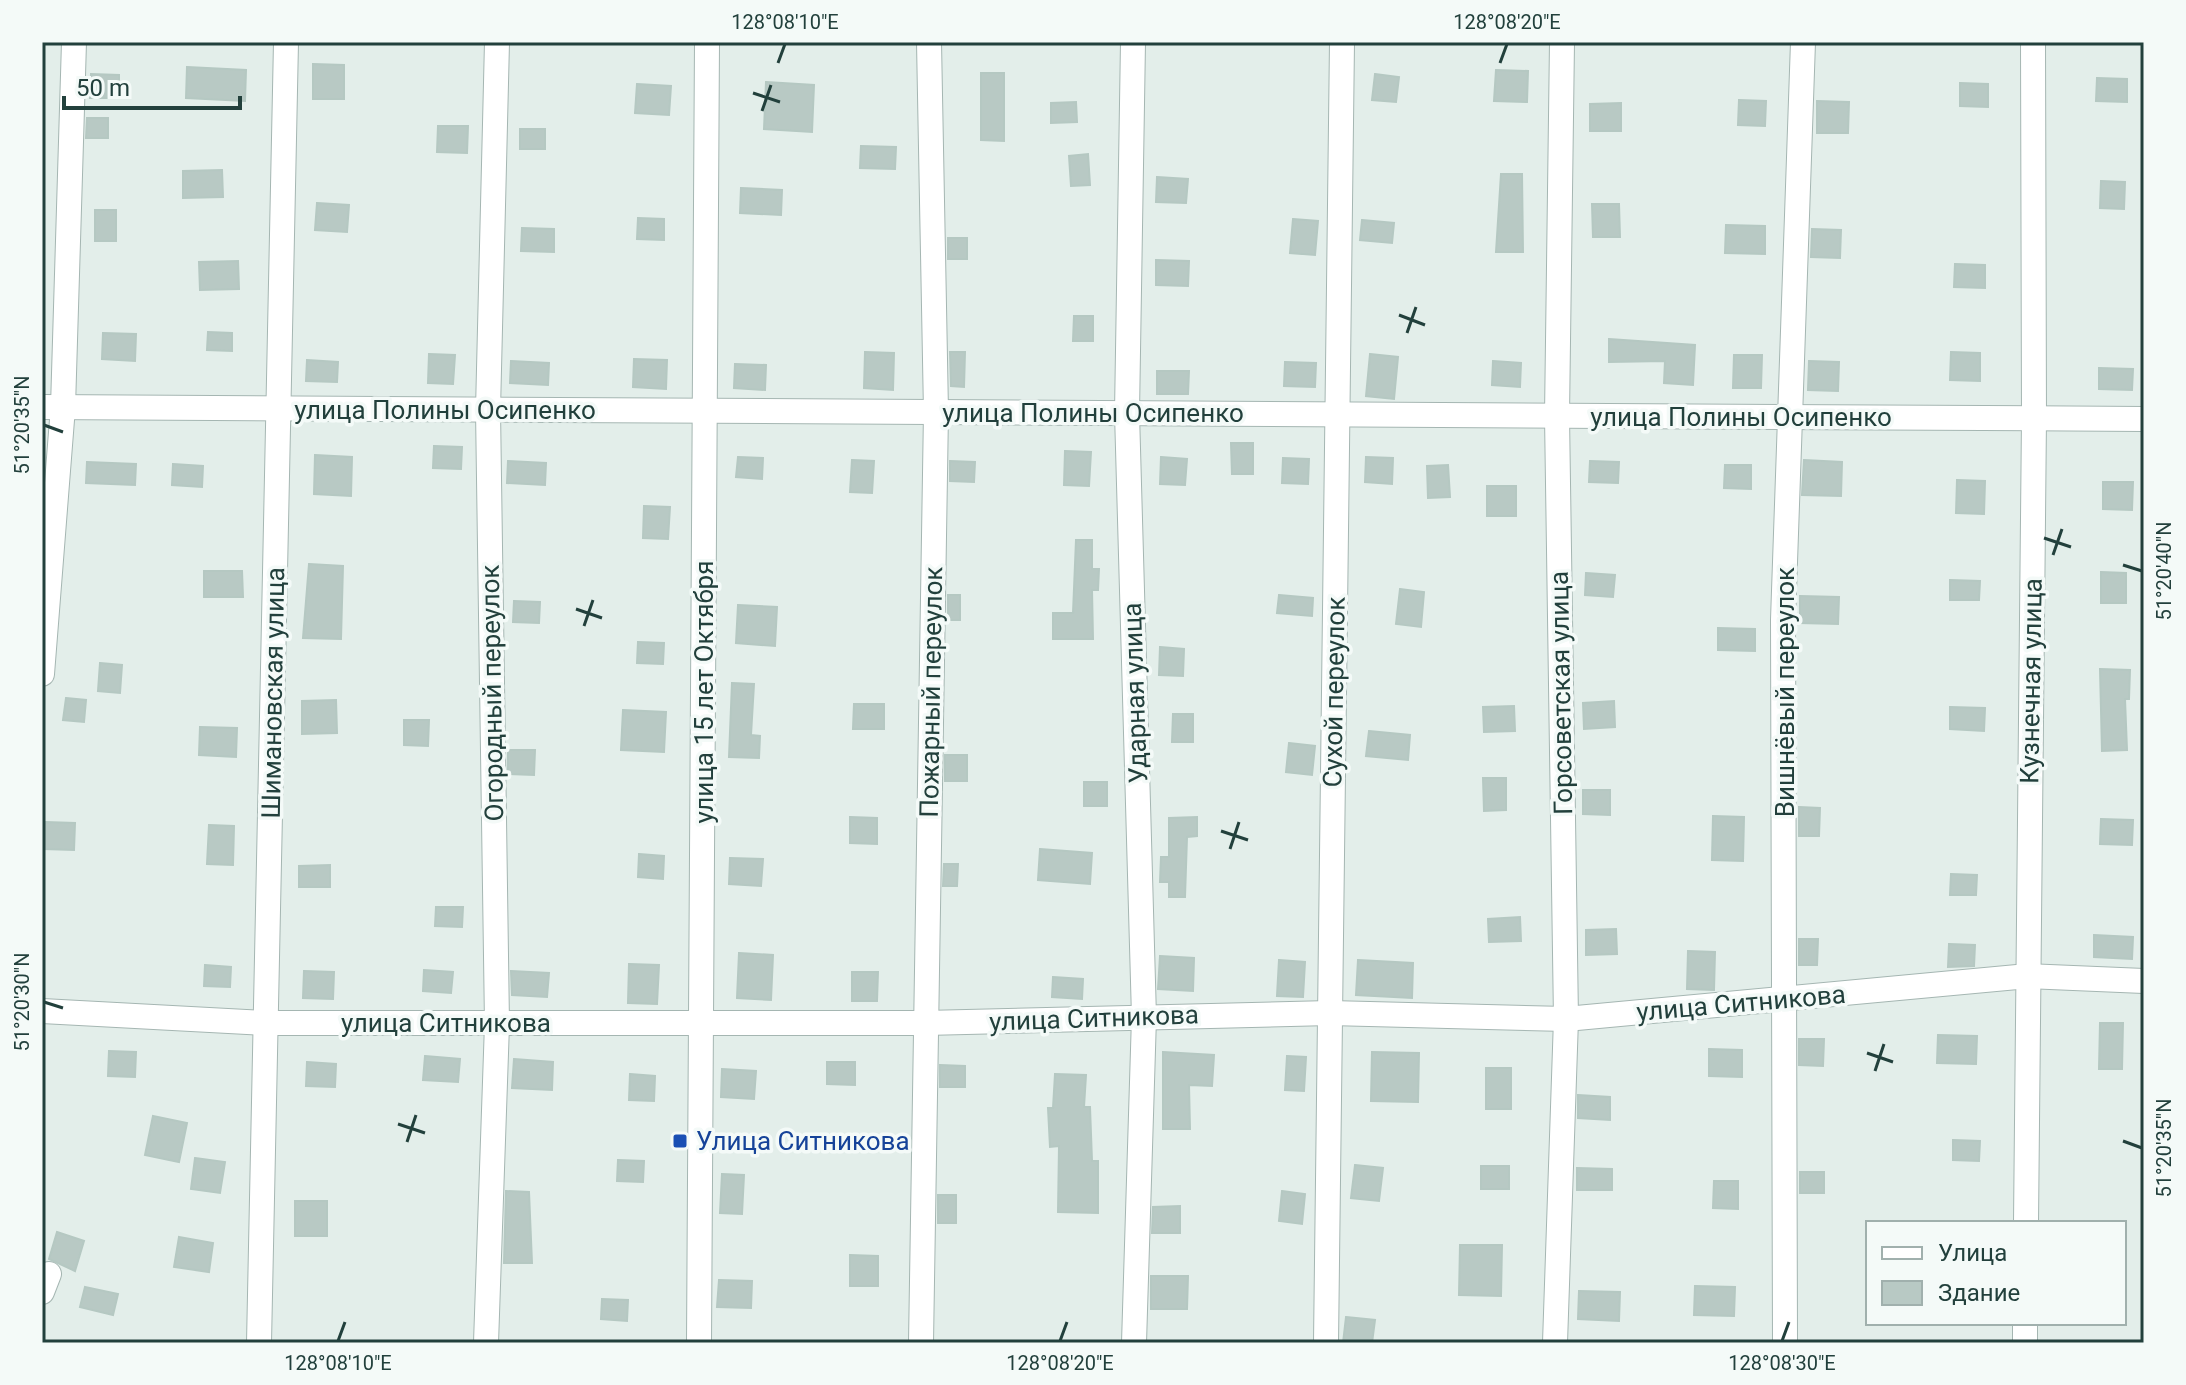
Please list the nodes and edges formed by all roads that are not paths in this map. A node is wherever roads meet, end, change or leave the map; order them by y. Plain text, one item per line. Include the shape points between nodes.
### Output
1 (74, 42) edge
2 (286, 42) edge
3 (497, 42) edge
4 (707, 42) edge
5 (929, 42) edge
6 (1133, 42) edge
7 (1342, 42) edge
8 (1562, 42) edge
9 (1803, 42) edge
10 (2033, 42) edge
11 (52, 407) edge
12 (279, 409) junction
13 (488, 410) junction
14 (706, 411) junction
15 (936, 412) junction
16 (1127, 413) junction
17 (1337, 415) junction
18 (1557, 416) junction
19 (1789, 417) junction
20 (2034, 418) junction
21 (2144, 419) edge
22 (42, 674) edge
23 (2028, 976) junction
24 (2144, 981) edge
25 (1785, 1000) junction
26 (42, 1011) edge
27 (1330, 1013) junction
28 (1144, 1017) junction
29 (1566, 1019) junction
30 (701, 1022) junction
31 (266, 1023) junction
32 (925, 1023) junction
33 (497, 1024) junction
34 (2026, 1221) edge
35 (259, 1343) edge
36 (486, 1343) edge
37 (699, 1343) edge
38 (921, 1343) edge
39 (1134, 1343) edge
40 (1326, 1343) edge
41 (1555, 1343) edge
42 (1785, 1343) edge

1 - 11 street
2 - 12 street, Шимановская улица
3 - 13 street, Огородный переулок
4 - 14 street, улица 15 лет Октября
5 - 15 street, Пожарный переулок
6 - 16 street, Ударная улица
7 - 17 street, Сухой переулок
8 - 18 street, Горсоветская улица
9 - 19 street, Вишнёвый переулок
10 - 20 street, Кузнечная улица
11 - 12 street, улица Полины Осипенко
11 - 22 street
12 - 13 street, улица Полины Осипенко
12 - 31 street, Шимановская улица
13 - 14 street, улица Полины Осипенко
13 - 33 street, Огородный переулок
14 - 15 street, улица Полины Осипенко
14 - 30 street, улица 15 лет Октября
15 - 16 street, улица Полины Осипенко
15 - 32 street, Пожарный переулок
16 - 17 street, улица Полины Осипенко
16 - 28 street, Ударная улица
17 - 18 street, улица Полины Осипенко
17 - 27 street, Сухой переулок
18 - 19 street, улица Полины Осипенко
18 - 29 street, Горсоветская улица
19 - 20 street, улица Полины Осипенко
19 - 25 street, Вишнёвый переулок via 1783,620
20 - 21 street, улица Полины Осипенко
20 - 23 street, Кузнечная улица
23 - 24 street, улица Ситникова
23 - 25 street, улица Ситникова
23 - 34 street, Кузнечная улица
25 - 29 street, улица Ситникова
25 - 42 street, Вишнёвый переулок
26 - 31 street, улица Ситникова
27 - 28 street, улица Ситникова
27 - 29 street, улица Ситникова
27 - 40 street, Сухой переулок
28 - 32 street, улица Ситникова
28 - 39 street, Ударная улица
29 - 41 street, Горсоветская улица
30 - 32 street, улица Ситникова
30 - 33 street, улица Ситникова
30 - 37 street, улица 15 лет Октября
31 - 33 street, улица Ситникова
31 - 35 street, Шимановская улица
32 - 38 street, Пожарный переулок
33 - 36 street, Огородный переулок

